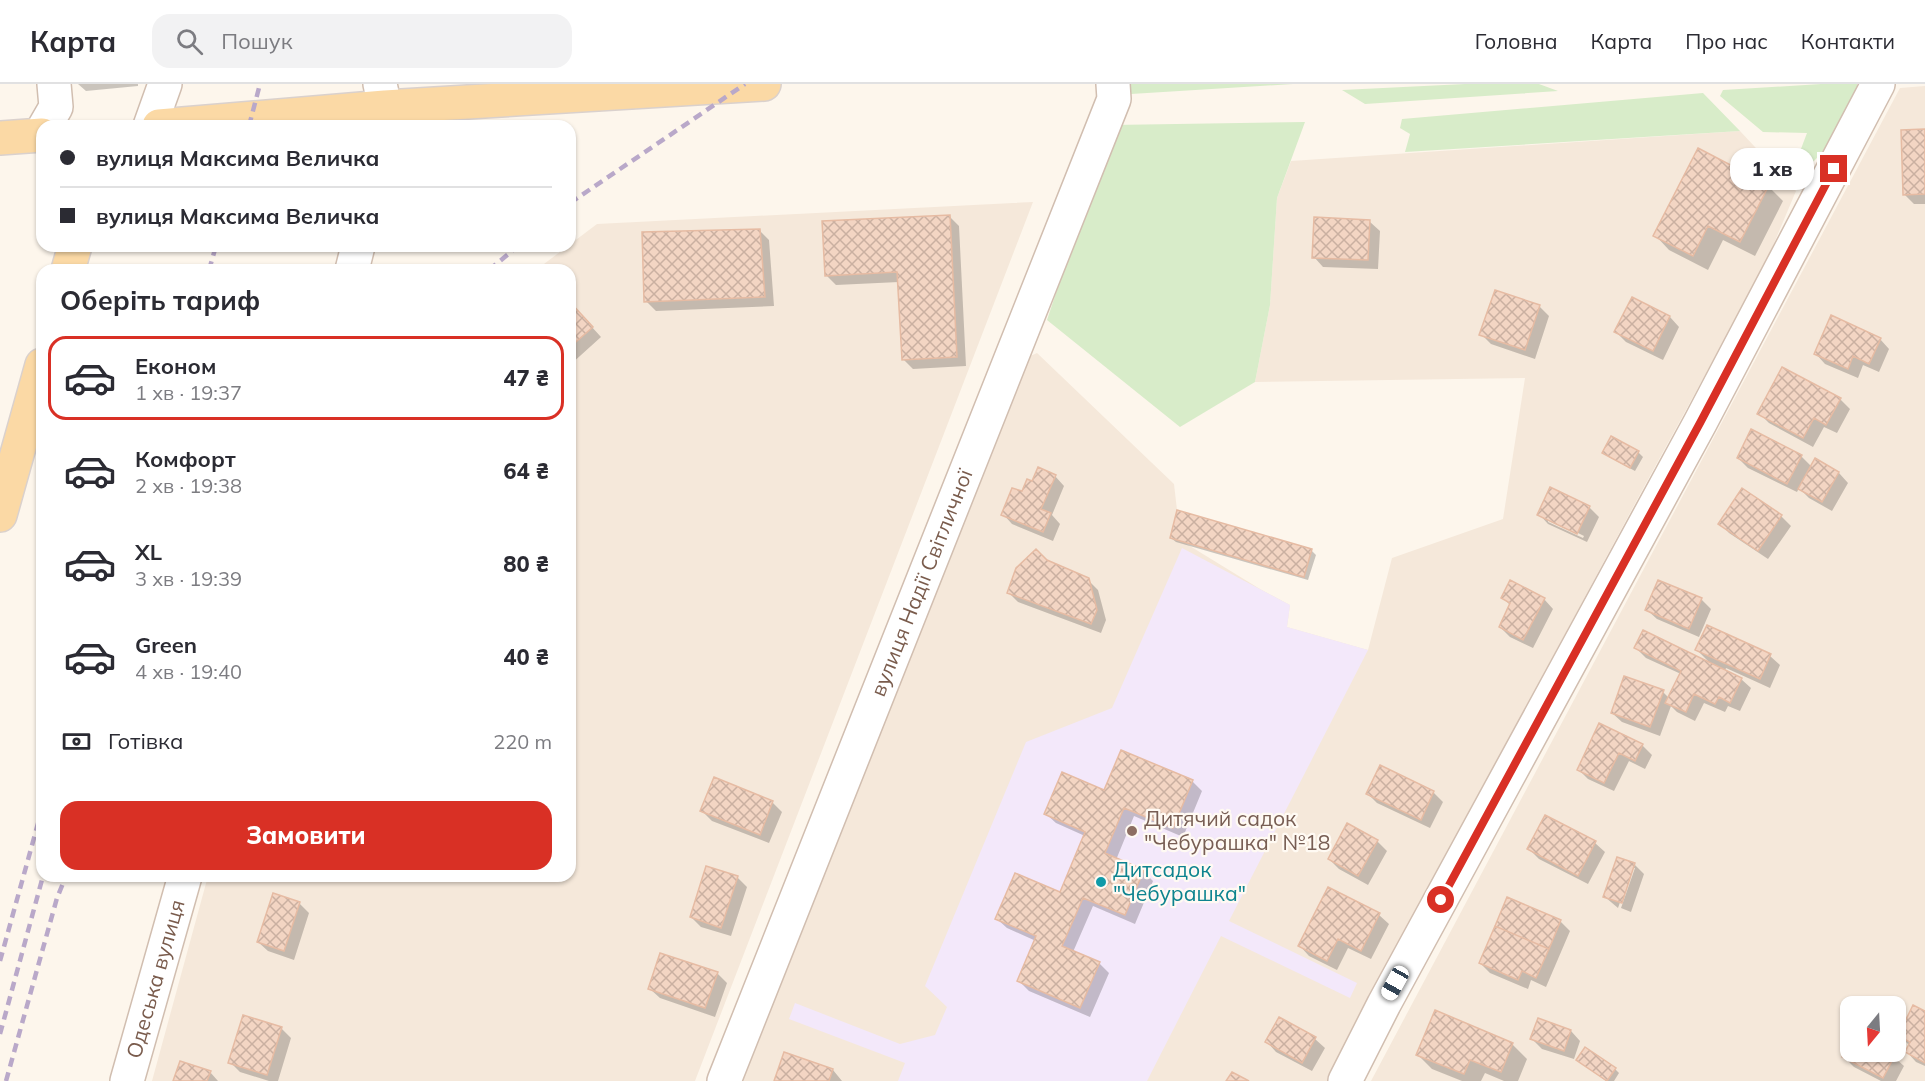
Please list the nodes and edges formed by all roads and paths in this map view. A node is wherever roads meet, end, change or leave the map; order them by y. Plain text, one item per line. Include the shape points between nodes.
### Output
1 (54, 84) edge
2 (165, 84) edge
3 (764, 84) edge
4 (1113, 84) edge
5 (1878, 84) edge
6 (383, 106) edge
7 (49, 120) edge
8 (152, 120) edge
9 (226, 120) edge
10 (36, 133) edge
11 (0, 138) edge
12 (36, 386) edge
13 (0, 515) edge
14 (183, 882) edge
15 (127, 1081) edge
16 (724, 1081) edge
17 (1345, 1081) edge

1 - 7 street via 56,107
2 - 8 street
3 - 6 main road
4 - 16 street, вулиця Надії Світличної via 1114,99
5 - 17 street
6 - 9 main road
10 - 11 main road
12 - 13 main road
14 - 15 street, Одеська вулиця

